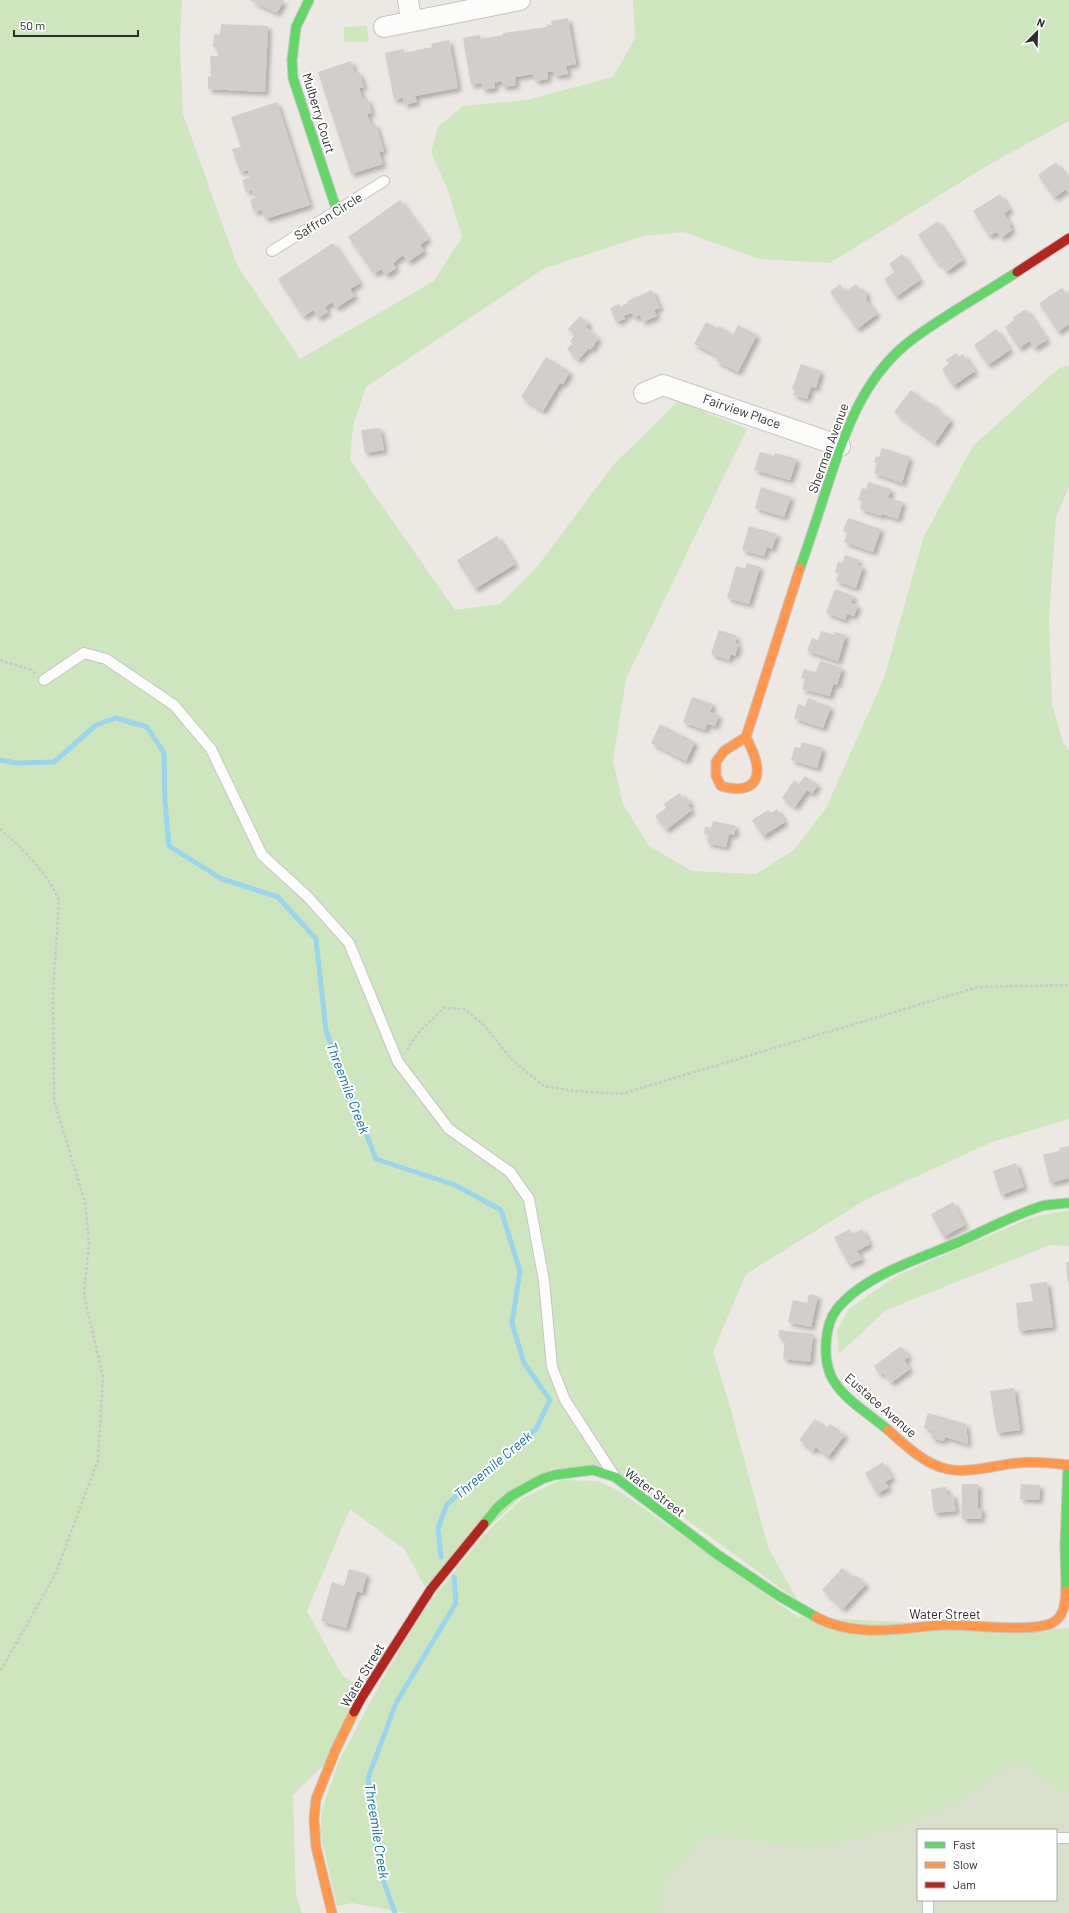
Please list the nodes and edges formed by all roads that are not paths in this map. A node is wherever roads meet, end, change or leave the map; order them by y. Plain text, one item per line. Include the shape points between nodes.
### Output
1 (309, 0) edge
2 (408, 0) edge
3 (520, 0) edge
4 (411, 20) junction
5 (384, 27) dead end
6 (384, 181) dead end
7 (337, 211) junction
8 (1069, 238) edge
9 (272, 251) dead end
10 (644, 393) dead end
11 (840, 446) junction
12 (44, 680) road end
13 (746, 737) junction
14 (1069, 1203) edge
15 (1069, 1465) edge
16 (615, 1477) junction
17 (1057, 1838) edge
18 (1069, 1838) edge
19 (928, 1901) edge
20 (332, 1913) edge
21 (928, 1913) edge

1 - 7 street, Mulberry Court via 296,27 292,60 293,78
2 - 4 street
3 - 4 street
4 - 5 street
6 - 7 lane, Saffron Circle
7 - 9 lane, Saffron Circle
8 - 11 street, Sherman Avenue via 914,338 891,358 872,379 852,414
10 - 11 street, Fairview Place via 663,385
11 - 13 street, Sherman Avenue
12 - 16 lane via 84,653 106,659 174,705 211,749 262,855 308,897 348,943 398,1062 449,1129 510,1172 529,1200 544,1281 552,1367 565,1400
13 - 13 street via 720,753 714,764 715,776 721,786 743,789 751,784 757,764
14 - 15 street, Eustace Avenue via 1043,1206 887,1273 848,1298 839,1308 831,1320 827,1344 828,1367 835,1384 932,1464 950,1471 968,1471 1017,1463 1044,1462
15 - 16 street, Water Street via 1064,1610 1061,1616 1047,1626 1034,1627 946,1625 866,1630 818,1619 718,1555
16 - 20 street, Water Street via 593,1470 554,1475 511,1496 477,1532 418,1608 362,1698 336,1749 316,1799 316,1847
17 - 18 lane
19 - 21 lane

